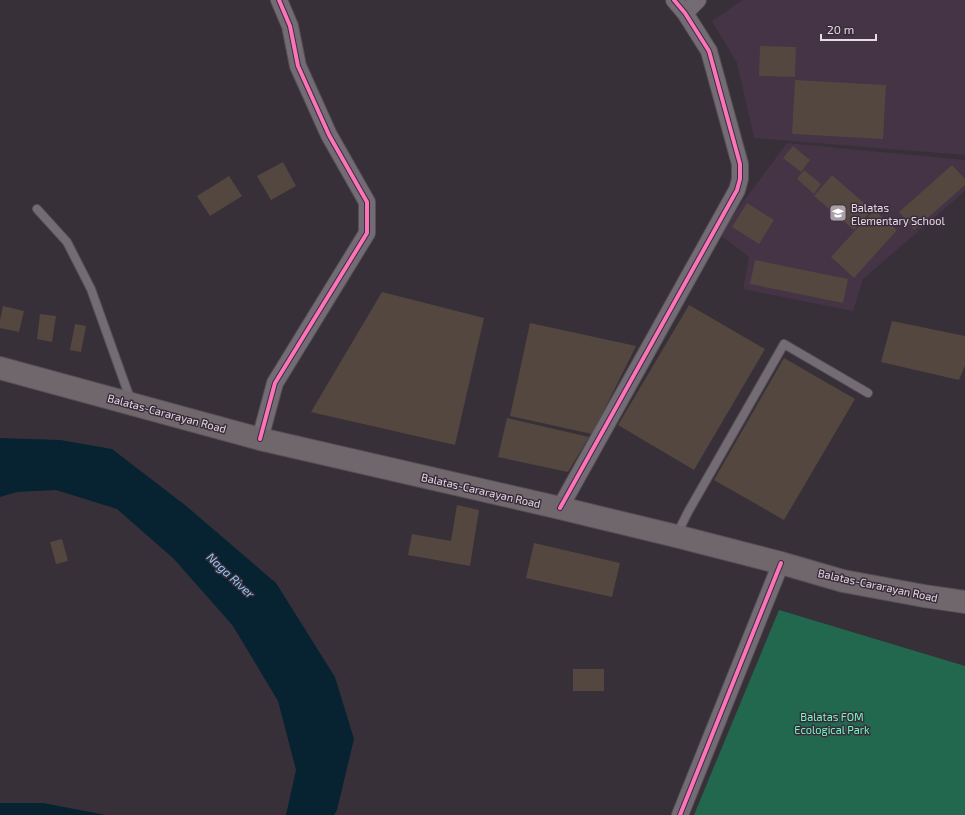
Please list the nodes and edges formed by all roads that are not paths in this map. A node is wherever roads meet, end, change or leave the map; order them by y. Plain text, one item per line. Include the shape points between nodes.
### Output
1 (279, 0) edge
2 (674, 0) edge
3 (698, 0) edge
4 (686, 13) junction
5 (37, 209) dead end
6 (0, 368) edge
7 (868, 393) dead end
8 (132, 404) junction
9 (260, 439) junction
10 (560, 508) junction
11 (676, 536) junction
12 (781, 563) junction
13 (965, 602) edge
14 (680, 815) edge

1 - 9 street via 290,26 298,66 329,136 367,202 367,233 275,383
2 - 4 street
3 - 4 street
4 - 10 street via 708,51 740,164 740,179 737,190
5 - 8 lane via 67,242 91,289
6 - 8 main road, Balatas-Cararayan Road
7 - 11 lane via 784,344
8 - 9 main road, Balatas-Cararayan Road
9 - 10 main road, Balatas-Cararayan Road
10 - 11 main road, Balatas-Cararayan Road
11 - 12 main road, Balatas-Cararayan Road
12 - 13 main road, Balatas-Cararayan Road via 843,581
12 - 14 street

